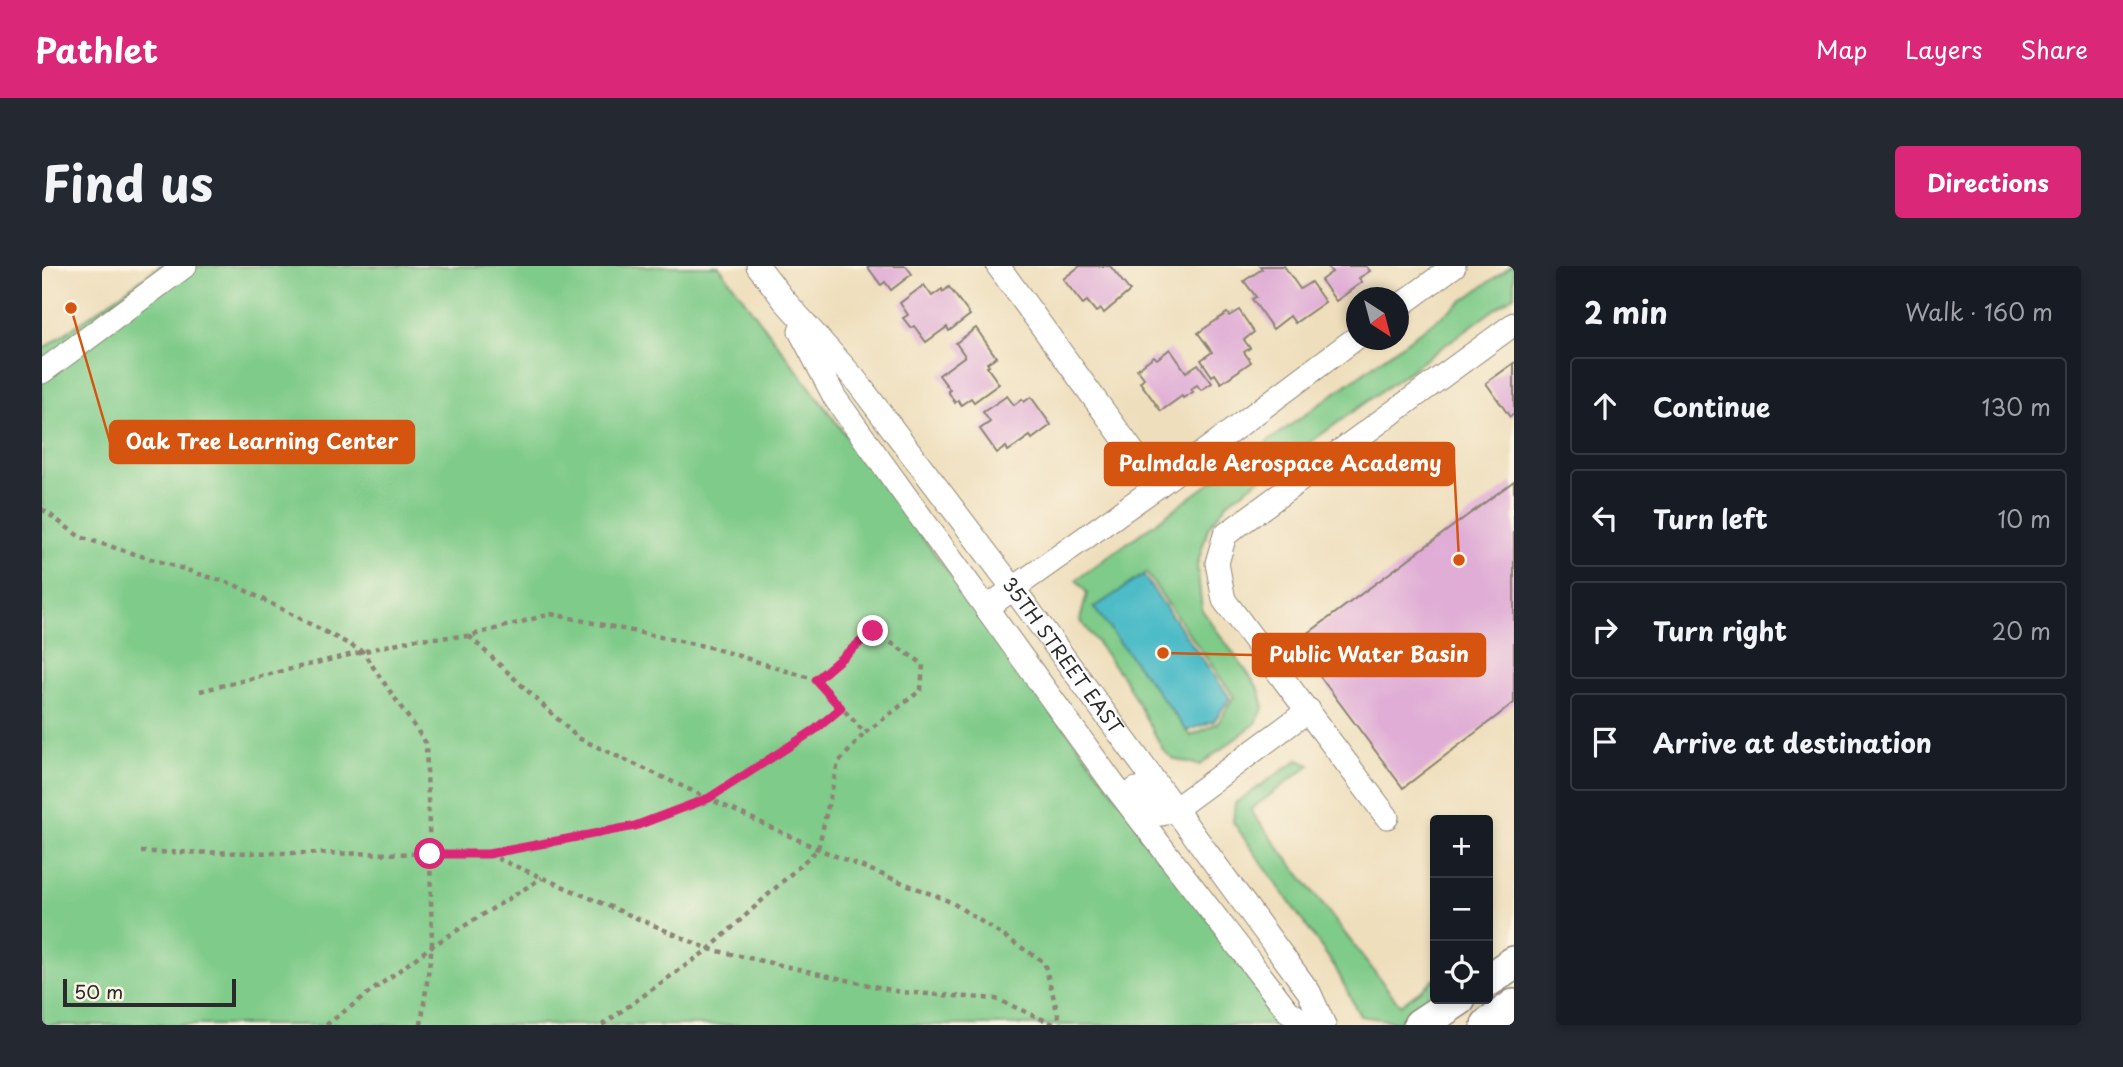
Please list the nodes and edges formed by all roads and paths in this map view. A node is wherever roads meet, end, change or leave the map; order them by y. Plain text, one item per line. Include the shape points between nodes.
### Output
1 (185, 266) edge
2 (758, 266) edge
3 (998, 266) edge
4 (1454, 266) edge
5 (1409, 299) edge
6 (784, 300) junction
7 (1514, 324) edge
8 (1346, 345) edge
9 (42, 372) edge
10 (1158, 486) junction
11 (42, 509) edge
12 (1013, 589) junction
13 (986, 608) junction
14 (469, 636) junction
15 (362, 651) junction
16 (816, 680) junction
17 (1039, 681) junction
18 (200, 691) dead end
19 (841, 708) junction
20 (1308, 710) junction
21 (865, 733) junction
22 (709, 798) junction
23 (1175, 809) junction
24 (1387, 817) dead end
25 (818, 849) junction
26 (141, 852) dead end
27 (430, 854) junction
28 (488, 854) junction
29 (543, 878) junction
30 (432, 946) junction
31 (709, 949) junction
32 (1514, 963) edge
33 (1493, 977) edge
34 (1452, 1004) edge
35 (1514, 1006) edge
36 (326, 1025) edge
37 (421, 1025) edge
38 (602, 1025) edge
39 (1059, 1025) edge
40 (1309, 1025) edge
41 (1324, 1025) edge
42 (1420, 1025) edge
43 (1488, 1025) edge

1 - 9 street
2 - 6 street, 35TH STREET EAST
3 - 10 street
4 - 5 street
6 - 12 street, 35TH STREET EAST via 854,378
6 - 13 street, 35TH STREET EAST via 835,398
7 - 20 street via 1225,535 1217,563 1224,600
8 - 10 street
10 - 12 street
11 - 15 path via 80,537 235,585
12 - 13 street
12 - 23 street, 35TH STREET EAST
13 - 17 street, 35TH STREET EAST
14 - 15 path via 415,639
14 - 16 path via 551,614 713,648
14 - 22 path via 578,738
15 - 18 path
15 - 27 path via 426,743
16 - 19 path
16 - 21 path via 873,631 923,664 921,690
17 - 23 street via 1062,692 1152,810 1162,814
17 - 40 street, 35TH STREET EAST via 1288,1011
19 - 21 path
19 - 22 path
20 - 23 street
20 - 24 street
21 - 25 path via 838,763
22 - 25 path
22 - 28 path via 635,826
23 - 41 street, 35TH STREET EAST via 1309,992
25 - 31 path
25 - 39 path via 951,902 1044,962
26 - 27 path
27 - 28 path
27 - 30 path
28 - 29 path
29 - 30 path
29 - 31 path
30 - 36 path
30 - 37 path
31 - 38 path
31 - 39 path via 900,992 996,999
32 - 33 highway
34 - 42 highway
35 - 43 highway

